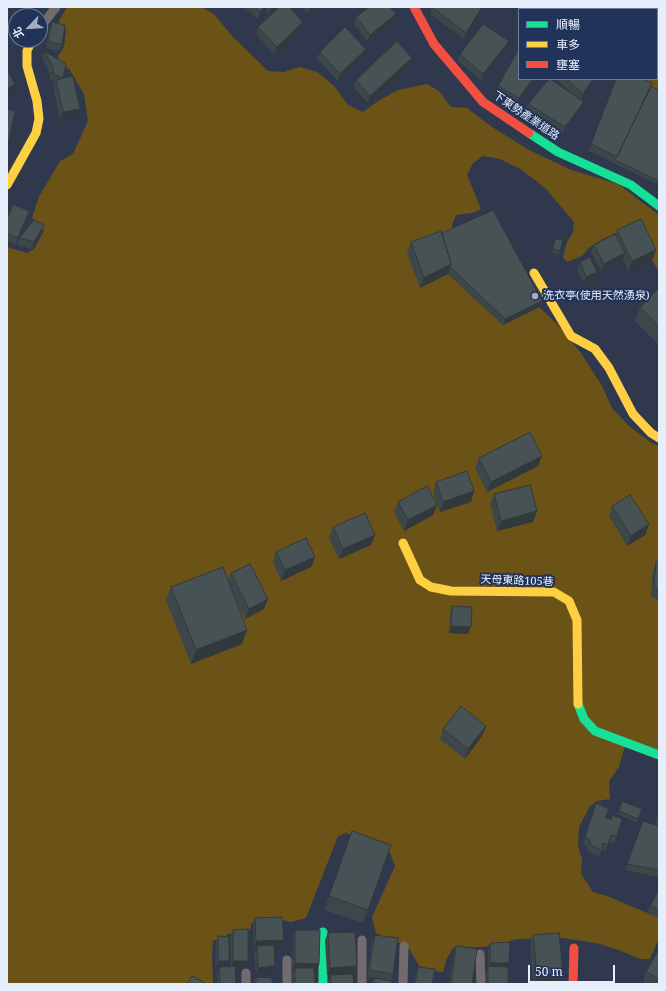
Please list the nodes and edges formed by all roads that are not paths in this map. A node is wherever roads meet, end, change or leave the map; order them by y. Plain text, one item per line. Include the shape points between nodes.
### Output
1 (56, 7) edge
2 (414, 7) edge
3 (48, 18) edge
4 (28, 48) edge
5 (7, 185) edge
6 (659, 206) edge
7 (534, 273) dead end
8 (659, 438) edge
9 (404, 542) dead end
10 (659, 755) edge
11 (323, 932) dead end
12 (362, 940) dead end
13 (404, 946) dead end
14 (574, 948) dead end
15 (480, 954) dead end
16 (287, 960) dead end
17 (246, 973) dead end
18 (246, 984) edge
19 (287, 984) edge
20 (323, 984) edge
21 (362, 984) edge
22 (403, 984) edge
23 (480, 984) edge
24 (574, 984) edge

1 - 3 street
2 - 6 street, 下東勢產業道路 via 434,44 483,102 558,152 631,185
4 - 5 street via 27,66 37,101 39,119 36,133
7 - 8 street via 571,336 595,349 609,368 633,414
9 - 10 street, 天母東路105巷 via 420,580 431,587 451,591 554,592 569,601 577,620 578,706 584,719 595,730
11 - 20 street
12 - 21 street
13 - 22 street
14 - 24 street
15 - 23 street
16 - 19 street
17 - 18 street

